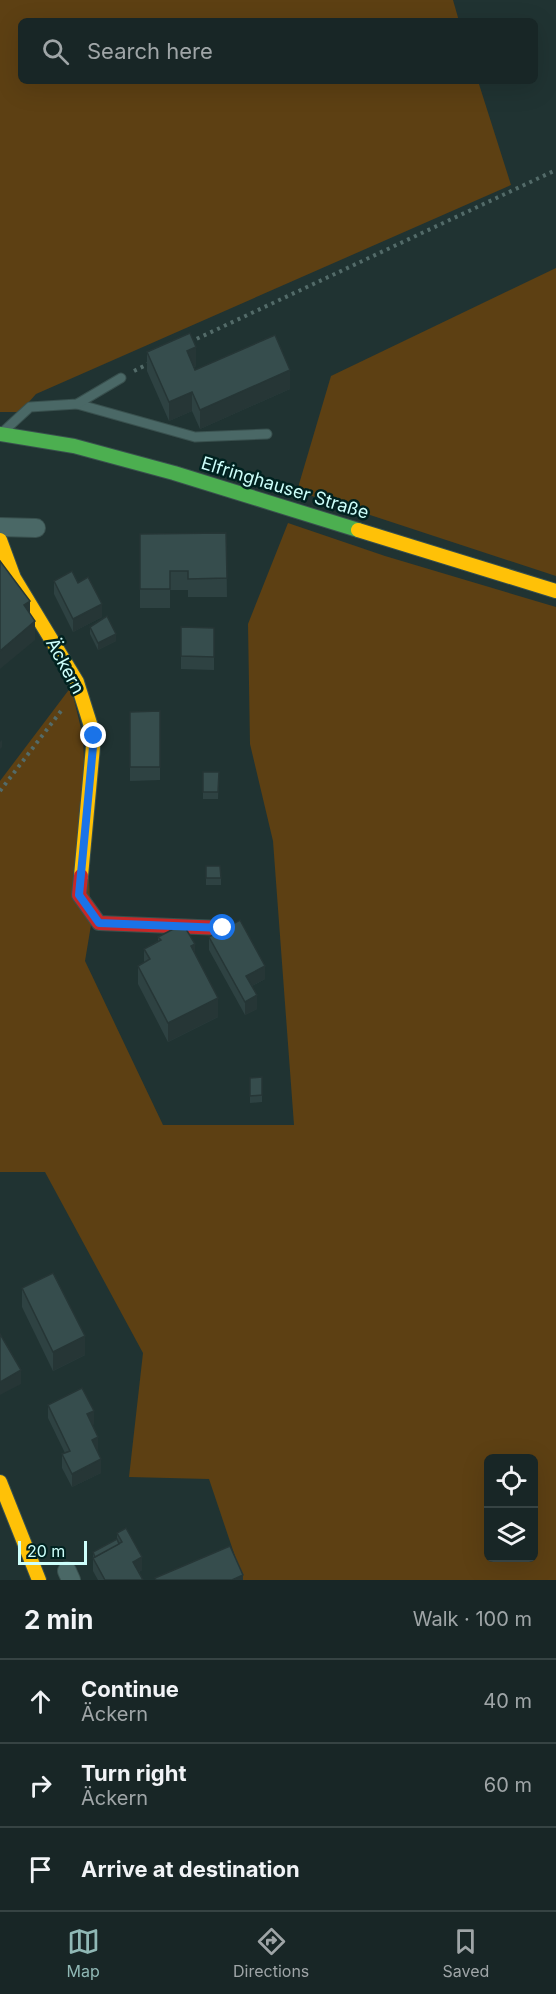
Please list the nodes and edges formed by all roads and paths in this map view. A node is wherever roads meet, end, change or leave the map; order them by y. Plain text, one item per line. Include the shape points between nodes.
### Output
1 (556, 170) edge
2 (184, 345) edge
3 (153, 362) edge
4 (122, 378) joint
5 (76, 404) junction
6 (267, 434) dead end
7 (0, 435) edge
8 (0, 527) edge
9 (36, 528) dead end
10 (0, 540) edge
11 (556, 591) edge
12 (79, 687) junction
13 (0, 791) edge
14 (223, 928) edge
15 (0, 1482) edge
16 (39, 1580) edge

1 - 2 path
3 - 4 path
4 - 5 lane
5 - 6 lane via 195,437
5 - 7 lane via 30,407
7 - 11 street, Elfringhauser Straße via 74,446 174,473
8 - 9 street
10 - 12 street, Äckern via 14,578
12 - 13 path
12 - 14 street, Äckern via 94,736 79,895 99,923
15 - 16 street

